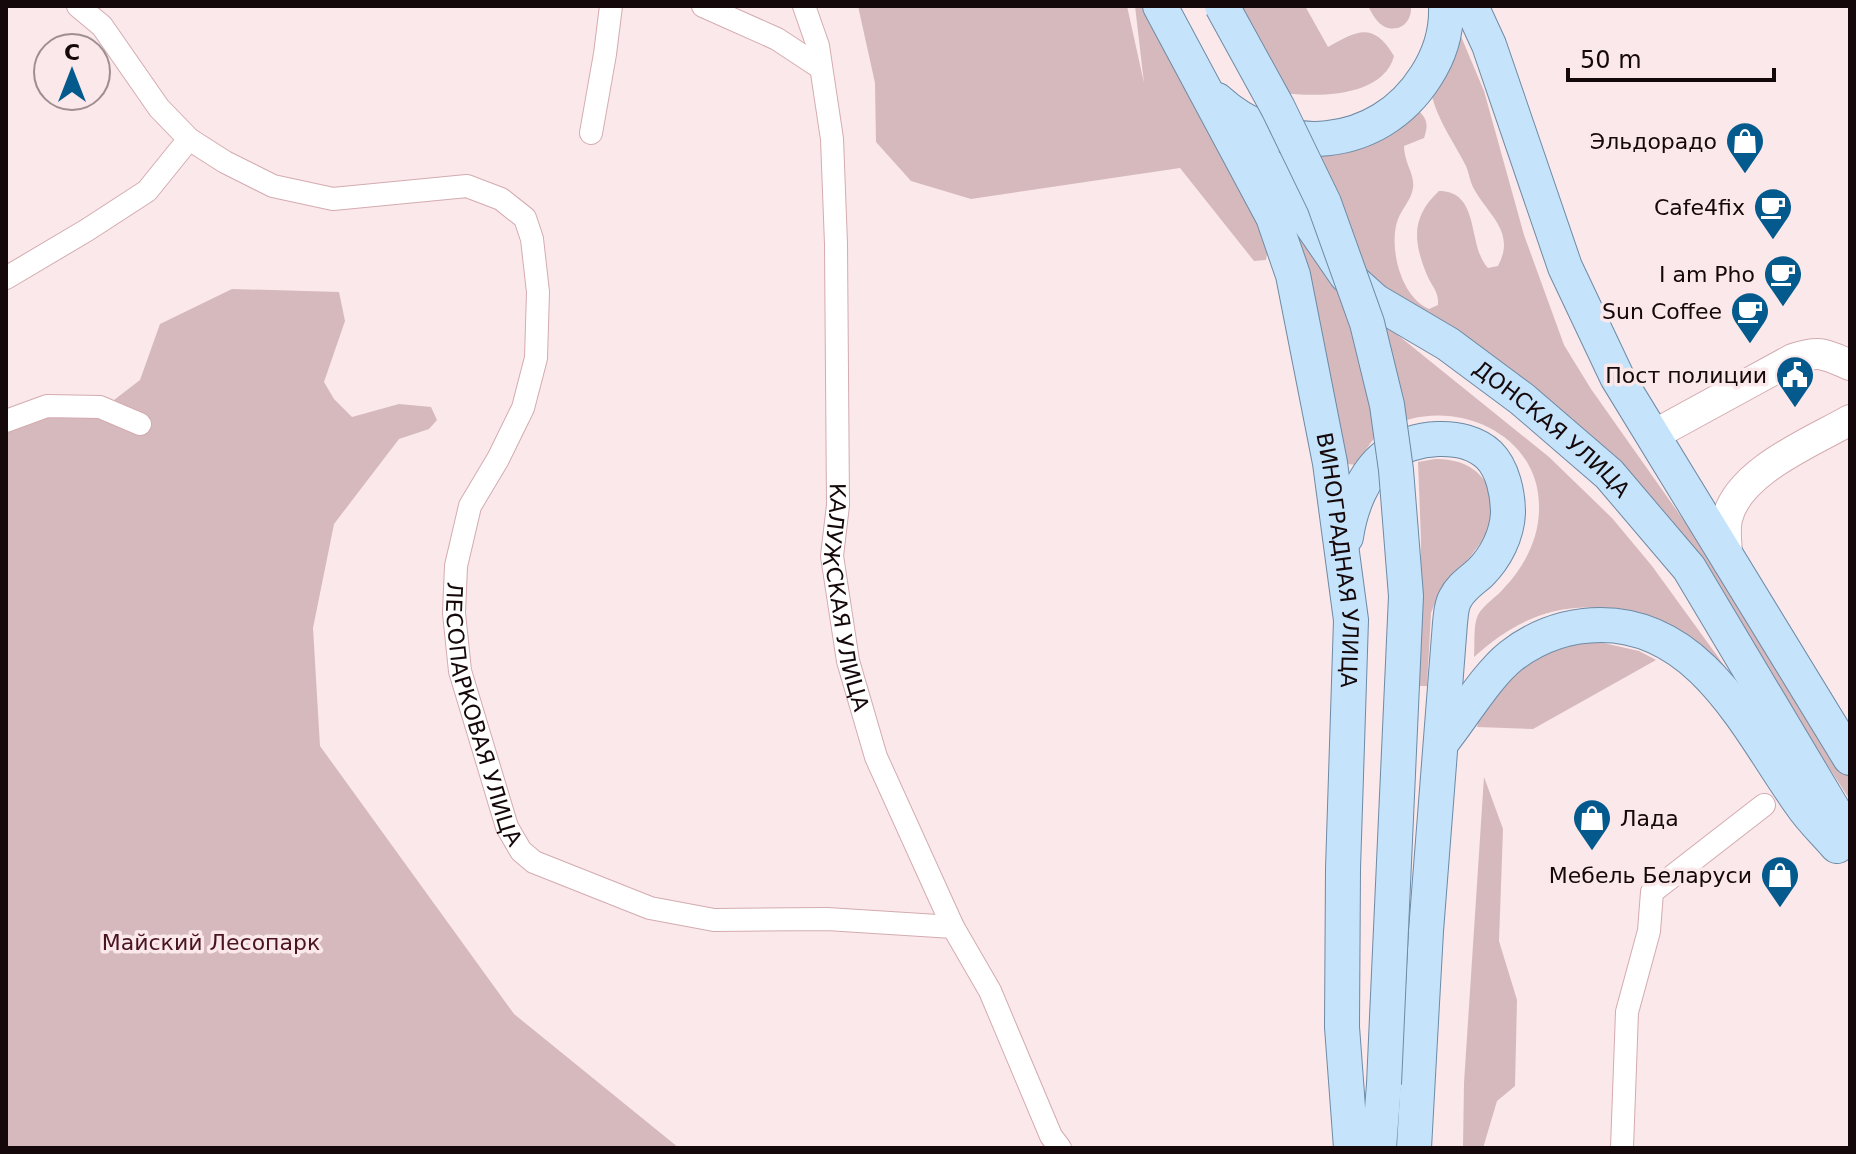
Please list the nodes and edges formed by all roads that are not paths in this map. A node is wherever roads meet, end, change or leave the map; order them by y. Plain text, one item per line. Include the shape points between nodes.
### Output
1 (78, 6) edge
2 (611, 6) edge
3 (703, 6) edge
4 (804, 6) edge
5 (1160, 6) edge
6 (1222, 6) edge
7 (1446, 6) edge
8 (1471, 6) edge
9 (821, 68) junction
10 (1195, 71) junction
11 (591, 133) dead end
12 (189, 139) junction
13 (6, 278) edge
14 (1850, 365) edge
15 (1850, 420) edge
16 (6, 421) edge
17 (140, 424) dead end
18 (1652, 436) junction
19 (1343, 556) junction
20 (1728, 562) junction
21 (1442, 742) junction
22 (1850, 758) edge
23 (1764, 805) dead end
24 (1850, 838) edge
25 (1850, 862) edge
26 (953, 927) junction
27 (1060, 1148) edge
28 (1351, 1148) edge
29 (1379, 1148) edge
30 (1414, 1148) edge
31 (1622, 1148) edge

1 - 12 street, ЛЕСОПАРКОВАЯ УЛИЦА via 102,26 159,108
2 - 11 street
3 - 9 street via 777,39
4 - 9 street, КАЛУЖСКАЯ УЛИЦА
5 - 10 main road, ВИНОГРАДНАЯ УЛИЦА
6 - 29 main road, bridge via 1324,203 1367,323 1396,470 1406,596
7 - 10 main road via 1442,41 1419,88 1401,107 1355,133 1330,139 1277,136 1231,113
8 - 18 main road via 1565,267 1617,377
9 - 26 street, КАЛУЖСКАЯ УЛИЦА via 832,139 836,244 838,505 832,556 845,646 876,757
10 - 19 main road, ВИНОГРАДНАЯ УЛИЦА via 1273,217 1293,275
10 - 24 main road, ДОНСКАЯ УЛИЦА via 1226,117 1275,172 1346,275 1375,301 1448,344 1522,399 1609,474 1689,568
12 - 13 street via 147,191
12 - 26 street, ЛЕСОПАРКОВАЯ УЛИЦА via 273,186 333,199 467,186 501,199 525,218 538,292 536,358 523,408 470,506 456,566 454,613 460,671 507,827 521,851 534,862 650,908 714,920 827,919
14 - 18 street via 1814,352 1793,359
15 - 20 street via 1770,465 1744,488 1727,520
16 - 17 street via 47,406 73,406 100,407
18 - 20 main road
19 - 21 main road via 1348,519 1374,468 1387,455 1414,443 1444,439 1472,444 1495,464 1507,495 1505,529 1491,560 1454,601
19 - 28 main road, ВИНОГРАДНАЯ УЛИЦА via 1351,620 1342,1027
20 - 22 main road
21 - 25 main road via 1490,677 1533,642 1585,625 1640,631 1688,656 1727,695 1803,807
21 - 30 main road
23 - 31 street via 1652,892 1649,931 1627,1012
26 - 27 street, КАЛУЖСКАЯ УЛИЦА via 990,991

